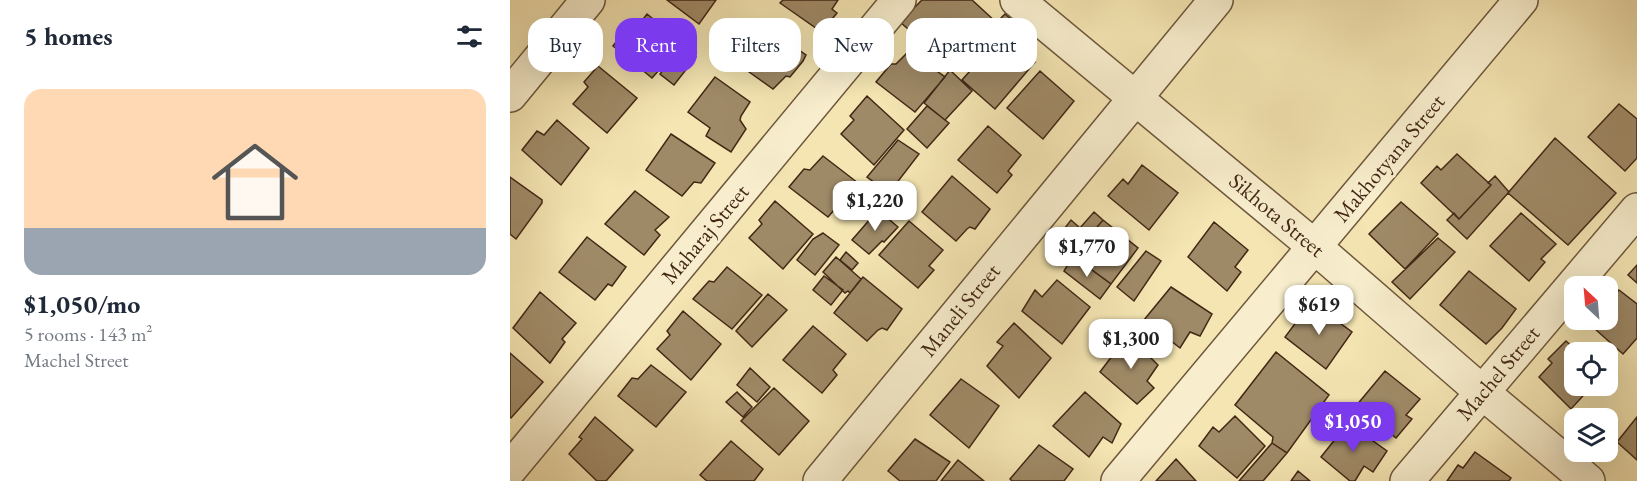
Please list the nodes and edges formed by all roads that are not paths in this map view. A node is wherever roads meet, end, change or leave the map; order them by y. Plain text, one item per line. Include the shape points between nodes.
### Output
1 (588, 0) edge
2 (899, 0) edge
3 (1017, 0) edge
4 (1216, 0) edge
5 (1521, 0) edge
6 (510, 95) edge
7 (1135, 97) junction
8 (1637, 210) edge
9 (1315, 247) junction
10 (1482, 392) junction
11 (510, 469) edge
12 (820, 481) edge
13 (1118, 481) edge
14 (1407, 481) edge
15 (1588, 481) edge

1 - 6 street
2 - 11 street, Maharaj Street
3 - 7 street, Sikhota Street
4 - 7 street, Maneli Street
5 - 9 street, Makhotyana Street
7 - 9 street, Sikhota Street
7 - 12 street, Maneli Street
8 - 10 street, Machel Street
9 - 10 street, Sikhota Street
9 - 13 street, Makhotyana Street
10 - 14 street, Machel Street
10 - 15 street, Sikhota Street

